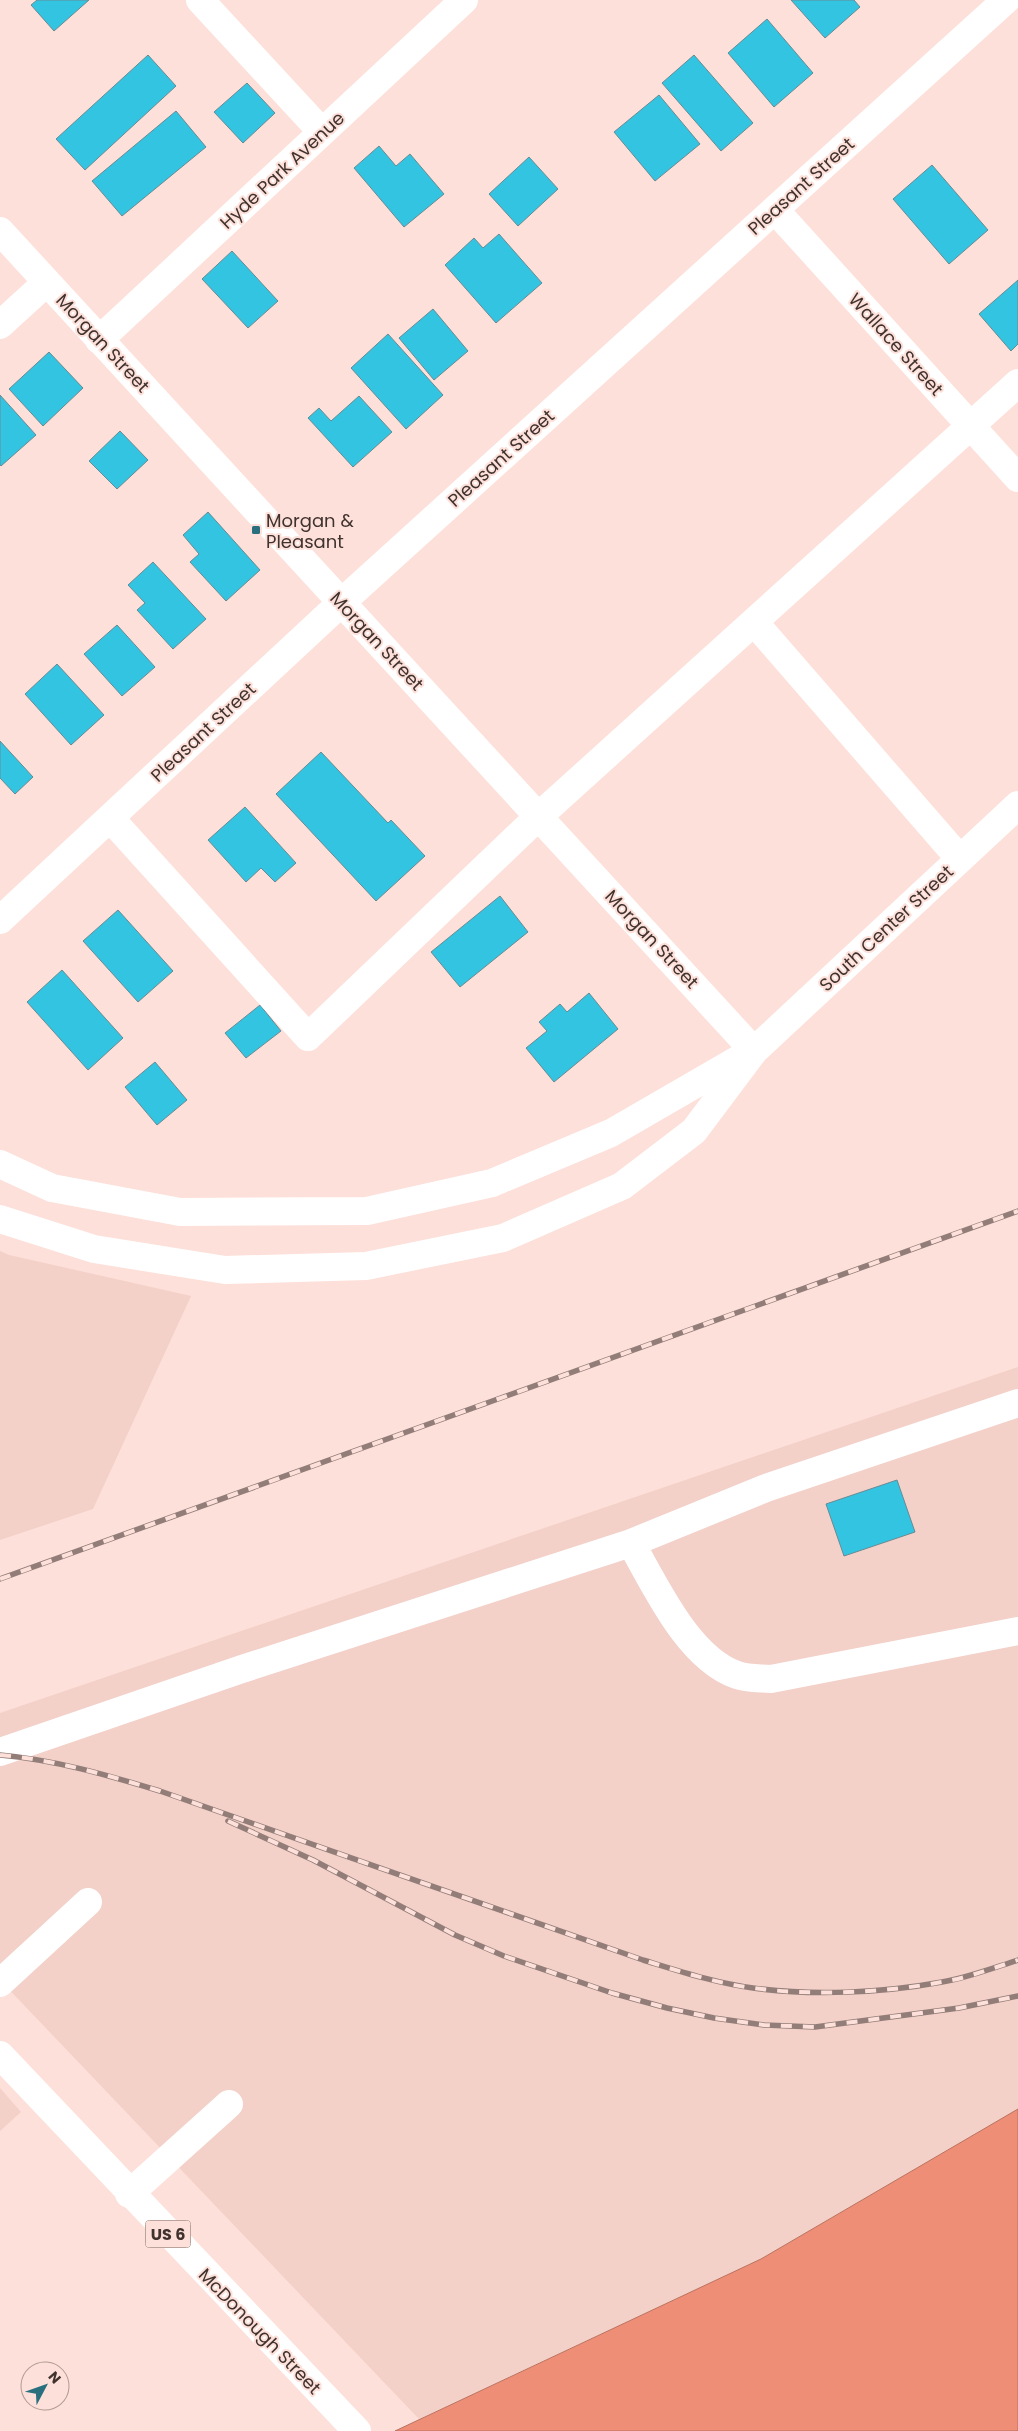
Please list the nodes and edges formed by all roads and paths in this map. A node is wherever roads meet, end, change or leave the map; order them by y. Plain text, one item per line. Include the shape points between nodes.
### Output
1 (200, 0) edge
2 (464, 0) edge
3 (1009, 7) edge
4 (322, 132) junction
5 (775, 210) junction
6 (0, 231) edge
7 (47, 282) junction
8 (0, 325) edge
9 (99, 340) junction
10 (1018, 383) edge
11 (970, 426) junction
12 (1018, 478) edge
13 (342, 602) junction
14 (754, 622) junction
15 (1018, 805) edge
16 (539, 816) junction
17 (110, 818) junction
18 (960, 859) junction
19 (0, 920) edge
20 (754, 1051) junction
21 (0, 1164) edge
22 (0, 1219) edge
23 (1018, 1403) edge
24 (631, 1543) junction
25 (1018, 1630) edge
26 (0, 1752) edge
27 (88, 1902) dead end
28 (0, 1983) edge
29 (0, 2055) edge
30 (229, 2104) dead end
31 (129, 2194) junction
32 (357, 2431) edge

1 - 4 street
2 - 4 street, Hyde Park Avenue
3 - 5 street, Pleasant Street
4 - 9 street, Hyde Park Avenue
5 - 11 street, Wallace Street
5 - 13 street, Pleasant Street
6 - 7 street, Morgan Street
7 - 8 street
7 - 9 street, Morgan Street
9 - 13 street, Morgan Street
10 - 11 street
11 - 12 street, Wallace Street
11 - 14 street
13 - 16 street, Morgan Street
13 - 17 street, Pleasant Street
14 - 16 street
14 - 18 street
15 - 18 street, South Center Street
16 - 17 street via 308,1037
16 - 20 street, Morgan Street
17 - 19 street, Pleasant Street
18 - 20 street, South Center Street
20 - 21 street via 611,1134 492,1182 367,1211 180,1212 52,1188
20 - 22 street via 694,1131 622,1186 503,1238 366,1266 225,1270 94,1249
23 - 24 street via 766,1488
24 - 25 street via 676,1622 704,1653 737,1675 772,1679
24 - 26 street via 242,1669
27 - 28 street
29 - 31 street, McDonough Street / US 6
30 - 31 street
31 - 32 street, McDonough Street / US 6

